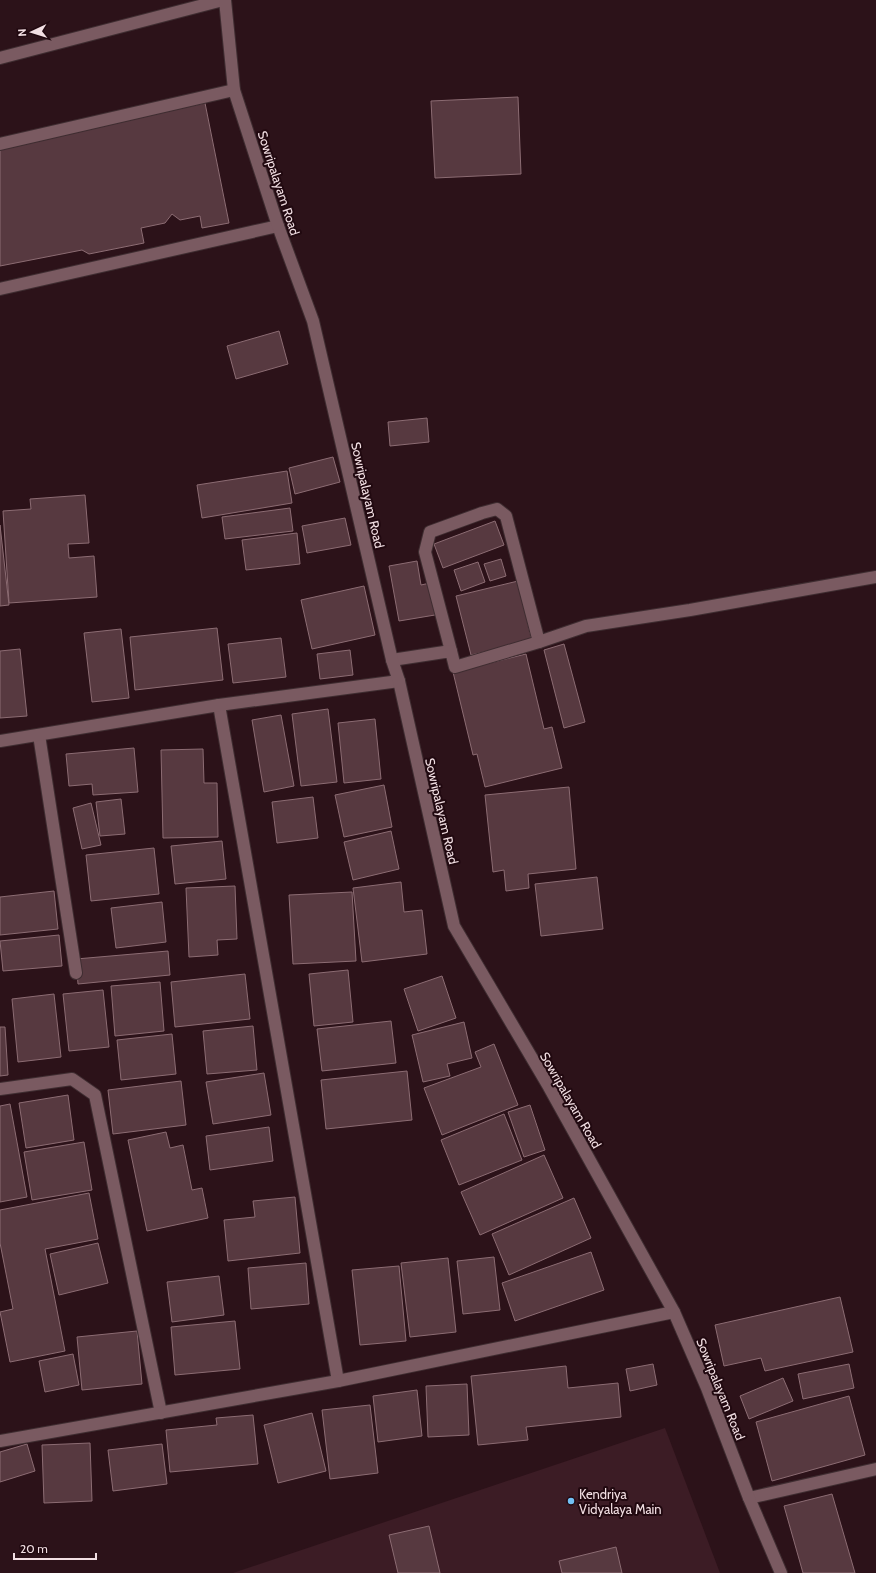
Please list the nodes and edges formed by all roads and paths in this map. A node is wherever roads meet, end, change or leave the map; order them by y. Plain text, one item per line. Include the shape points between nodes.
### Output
1 (224, 0) edge
2 (0, 58) edge
3 (234, 90) junction
4 (0, 144) edge
5 (278, 226) junction
6 (0, 289) edge
7 (876, 577) edge
8 (539, 642) junction
9 (451, 651) junction
10 (392, 660) junction
11 (399, 681) junction
12 (219, 705) junction
13 (39, 735) junction
14 (0, 741) edge
15 (76, 973) dead end
16 (0, 1089) edge
17 (674, 1312) junction
18 (338, 1382) junction
19 (161, 1413) junction
20 (0, 1442) edge
21 (876, 1469) edge
22 (749, 1498) junction
23 (781, 1573) edge

1 - 2 street
1 - 3 street, Sowripalayam Road
3 - 4 street
3 - 5 street, Sowripalayam Road
5 - 6 street
5 - 10 street, Sowripalayam Road via 313,321
7 - 8 street via 586,626
8 - 9 street via 456,667
8 - 9 street via 506,516 497,509 430,532 425,552
9 - 10 street
10 - 11 street, Sowripalayam Road
11 - 12 street
11 - 17 street, Sowripalayam Road via 454,926 549,1087
12 - 13 street
12 - 18 street
13 - 14 street
13 - 15 street
16 - 19 street via 72,1079 95,1095
17 - 18 street
17 - 22 street, Sowripalayam Road via 707,1388
18 - 19 street
19 - 20 street
21 - 22 street
22 - 23 street, Sowripalayam Road

